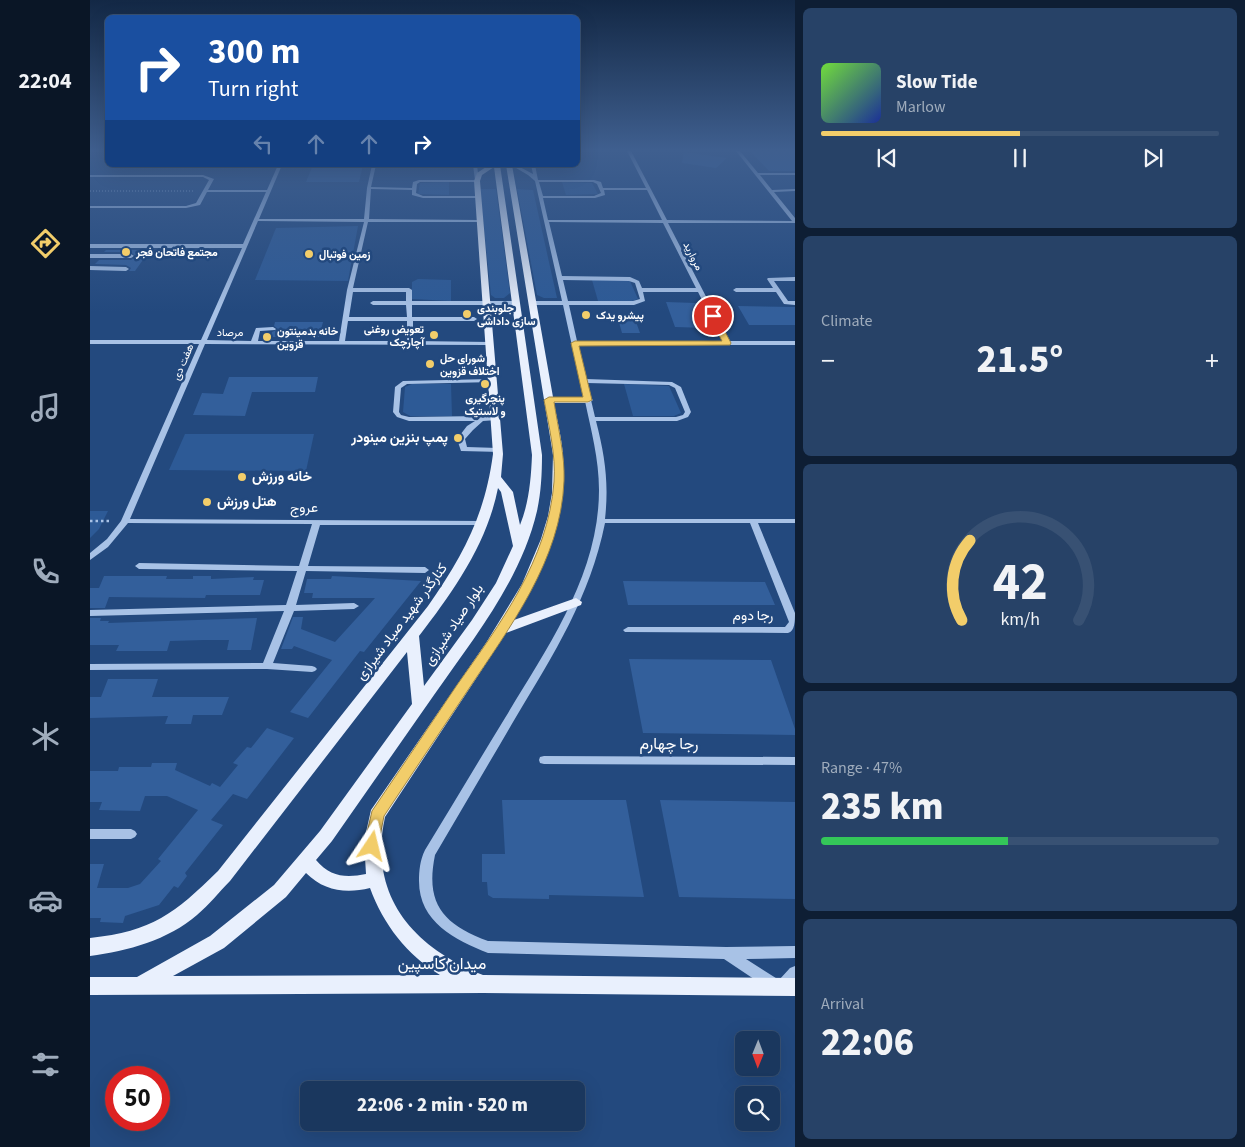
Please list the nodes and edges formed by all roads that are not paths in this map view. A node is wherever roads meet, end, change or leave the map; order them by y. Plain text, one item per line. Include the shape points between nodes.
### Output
1 (196, 205) edge
2 (262, 205) edge
3 (368, 205) edge
4 (478, 205) edge
5 (502, 205) edge
6 (516, 205) edge
7 (542, 205) edge
8 (656, 205) edge
9 (785, 205) edge
10 (90, 207) edge
11 (256, 220) junction
12 (479, 221) junction
13 (546, 221) junction
14 (795, 221) edge
15 (366, 222) junction
16 (665, 222) junction
17 (90, 246) edge
18 (245, 246) junction
19 (90, 256) edge
20 (131, 256) dead end
21 (90, 268) edge
22 (126, 268) dead end
23 (559, 278) junction
24 (795, 279) edge
25 (350, 290) junction
26 (640, 290) junction
27 (699, 290) junction
28 (736, 290) dead end
29 (778, 290) junction
30 (373, 303) dead end
31 (409, 303) junction
32 (486, 303) junction
33 (516, 303) junction
34 (532, 303) junction
35 (565, 303) junction
36 (795, 303) edge
37 (346, 319) junction
38 (410, 319) junction
39 (474, 319) dead end
40 (273, 329) dead end
41 (90, 342) edge
42 (203, 342) junction
43 (254, 342) junction
44 (342, 342) junction
45 (410, 342) junction
46 (489, 342) junction
47 (575, 343) junction
48 (727, 343) junction
49 (795, 343) edge
50 (492, 381) junction
51 (584, 381) junction
52 (549, 400) junction
53 (588, 400) junction
54 (495, 417) junction
55 (482, 419) junction
56 (592, 419) junction
57 (498, 450) junction
58 (496, 478) junction
59 (795, 520) edge
60 (125, 521) junction
61 (601, 521) junction
62 (753, 521) junction
63 (317, 522) junction
64 (483, 523) junction
65 (520, 546) junction
66 (90, 556) edge
67 (139, 566) dead end
68 (301, 568) junction
69 (425, 570) dead end
70 (576, 602) junction
71 (354, 606) dead end
72 (290, 608) junction
73 (90, 613) edge
74 (502, 630) junction
75 (628, 630) dead end
76 (412, 636) junction
77 (267, 666) junction
78 (90, 667) edge
79 (312, 669) dead end
80 (419, 704) junction
81 (544, 760) dead end
82 (795, 761) edge
83 (90, 834) edge
84 (131, 834) dead end
85 (306, 860) junction
86 (375, 879) junction
87 (90, 947) edge
88 (795, 952) edge
89 (726, 953) junction
90 (795, 972) edge
91 (482, 984) junction
92 (140, 985) junction
93 (90, 986) edge
94 (785, 986) edge

1 - 10 street
2 - 11 street, هفت دی
3 - 15 street
4 - 12 main road, کنارگذر شهید صیاد شیرازی
5 - 33 main road, بلوار صیاد شیرازی
6 - 34 main road
7 - 13 street
8 - 16 street, مروارید
9 - 14 street
11 - 15 street
11 - 18 street, هفت دی
12 - 15 street
12 - 32 main road, کنارگذر شهید صیاد شیرازی
13 - 16 street
13 - 23 street
14 - 16 street
15 - 25 street
16 - 27 street, مروارید
17 - 18 street
18 - 42 street, هفت دی
19 - 20 street
21 - 22 street
23 - 26 street via 628,278 637,282
23 - 35 street
24 - 29 street via 770,279
25 - 31 street via 409,290
25 - 37 street
26 - 27 street
26 - 35 street via 643,298 637,303
27 - 48 street, مروارید
28 - 29 street
29 - 36 street via 786,303
30 - 31 street
31 - 32 street
31 - 38 street
32 - 33 street
32 - 46 main road, کنارگذر شهید صیاد شیرازی
33 - 65 main road, بلوار صیاد شیرازی via 537,455 531,512
34 - 35 street
34 - 52 main road
35 - 47 street
37 - 38 street
37 - 44 street
38 - 39 street
38 - 45 street
40 - 43 street via 258,329
41 - 42 street, مرصاد
42 - 43 street, مرصاد
42 - 60 street, هفت دی
43 - 44 street, مرصاد
44 - 45 street, مرصاد
45 - 46 street, مرصاد
46 - 50 main road, کنارگذر شهید صیاد شیرازی
47 - 48 street
47 - 51 street
48 - 49 street
50 - 54 main road, کنارگذر شهید صیاد شیرازی
50 - 55 street via 412,381 398,387 396,412 402,417
51 - 53 street
51 - 56 street via 670,383 678,387 688,412 684,418 676,419
52 - 53 main road
52 - 74 main road via 558,455 559,482 554,515 526,589
53 - 56 street
54 - 55 street
54 - 57 main road, کنارگذر شهید صیاد شیرازی
55 - 57 street via 461,439 464,449
56 - 61 street via 604,485
57 - 58 main road, کنارگذر شهید صیاد شیرازی
58 - 64 main road, کنارگذر شهید صیاد شیرازی
58 - 65 main road via 507,492
59 - 62 street
60 - 63 street, عروج
60 - 66 street, هفت دی via 118,534
61 - 62 street
61 - 70 street via 592,560
62 - 75 street, رجا دوم via 794,622 788,630
63 - 64 street, عروج
63 - 68 street
64 - 76 main road, کنارگذر شهید صیاد شیرازی via 458,572
65 - 80 main road, بلوار صیاد شیرازی via 477,623
67 - 68 street
68 - 69 street
68 - 72 street
70 - 74 main road
70 - 89 street via 429,854 424,869 424,886 429,902 438,918 452,931 488,947
71 - 72 street
72 - 73 street
72 - 77 street
74 - 86 main road via 377,815 372,846
76 - 80 main road
76 - 87 main road, کنارگذر شهید صیاد شیرازی via 253,841 190,910 158,930 109,946
77 - 78 street
77 - 79 street
80 - 85 main road, بلوار صیاد شیرازی
81 - 82 street, رجا چهارم
83 - 84 street
85 - 86 main road via 316,874 334,883 355,885
85 - 92 main road, بلوار صیاد شیرازی via 280,891 217,942
86 - 91 main road via 388,912 412,942 444,967
88 - 89 street
89 - 94 street
90 - 94 street
91 - 92 main road, میدان کاسپین
91 - 94 main road, میدان کاسپین
92 - 93 main road, میدان کاسپین

